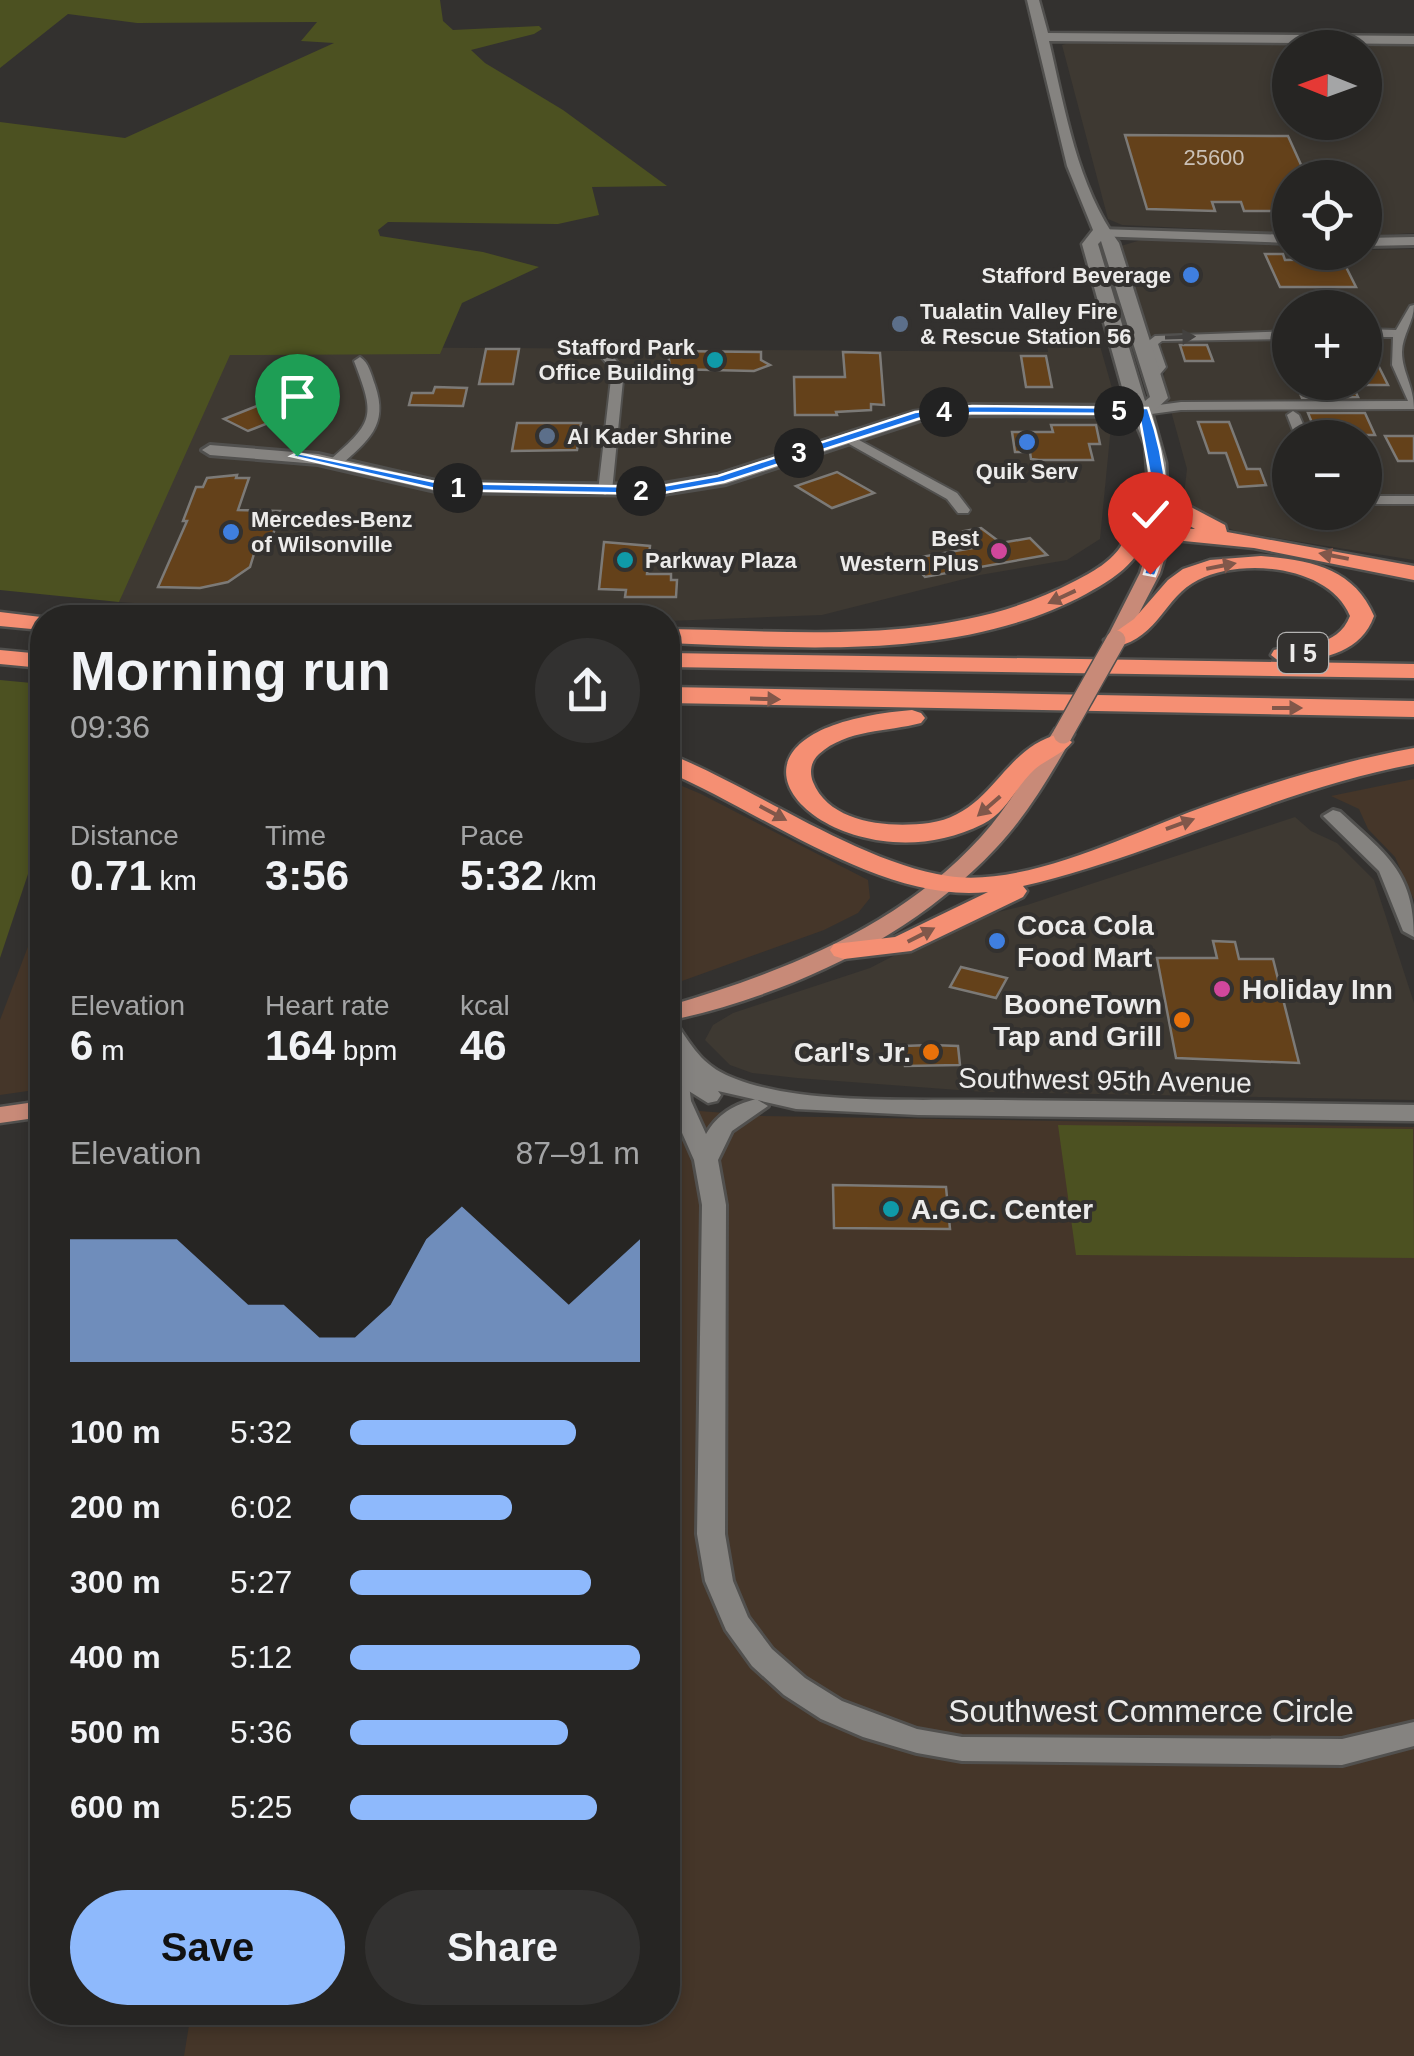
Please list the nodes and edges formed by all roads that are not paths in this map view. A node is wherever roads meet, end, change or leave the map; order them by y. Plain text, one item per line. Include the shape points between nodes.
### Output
1 (1033, 0) edge
2 (1043, 37) junction
3 (1414, 40) edge
4 (1099, 233) junction
5 (1272, 238) edge
6 (1414, 241) edge
7 (1382, 242) edge
8 (1414, 308) edge
9 (1382, 334) edge
10 (1398, 334) junction
11 (1272, 335) edge
12 (608, 358) dead end
13 (360, 361) dead end
14 (1152, 376) junction
15 (1414, 407) edge
16 (1144, 411) junction
17 (1293, 415) junction
18 (1295, 420) edge
19 (846, 437) junction
20 (210, 450) dead end
21 (334, 462) junction
22 (605, 490) junction
23 (1159, 491) junction
24 (1382, 500) edge
25 (1414, 500) edge
26 (963, 510) dead end
27 (1162, 533) junction
28 (1254, 541) junction
29 (1414, 573) edge
30 (0, 617) edge
31 (30, 619) edge
32 (680, 636) edge
33 (1116, 640) junction
34 (0, 657) edge
35 (30, 660) edge
36 (680, 660) edge
37 (930, 664) junction
38 (1414, 671) edge
39 (680, 696) edge
40 (1189, 708) junction
41 (1414, 709) edge
42 (1061, 738) junction
43 (1414, 756) edge
44 (680, 769) edge
45 (1332, 816) dead end
46 (1088, 858) junction
47 (948, 885) junction
48 (1414, 931) edge
49 (844, 950) junction
50 (680, 1010) edge
51 (680, 1049) edge
52 (683, 1076) edge
53 (796, 1101) junction
54 (680, 1103) edge
55 (756, 1106) junction
56 (30, 1111) edge
57 (1414, 1114) edge
58 (0, 1115) edge
59 (706, 1160) junction
60 (1414, 1734) edge

1 - 2 main road
2 - 3 main road
2 - 4 main road
4 - 5 street
4 - 14 main road via 1110,243
4 - 16 main road via 1090,244 1134,398
6 - 7 street
8 - 10 street
9 - 10 street
10 - 15 street via 1393,356
14 -> 11 street via 1160,367 1154,340
12 - 22 street via 618,370
13 - 21 street via 376,402 375,420
14 - 16 main road via 1159,398
15 - 16 street
15 - 17 street
16 - 17 street
16 - 19 street via 936,412
16 - 23 main road
17 - 18 street
19 - 22 street via 705,483
19 - 26 street via 952,496
20 - 21 street
21 - 22 street via 425,485
23 - 27 main road
23 - 28 highway via 1186,517
23 -> 32 highway via 1138,491 1136,540 1118,564 1028,612 921,632
24 - 25 street
27 - 28 highway
27 - 33 main road via 1150,574
29 -> 28 highway
30 - 31 highway
33 -> 37 highway, I 5 via 1147,621 1170,589 1191,574 1232,563 1282,564 1332,578 1362,610 1350,638 1302,654
33 - 42 main road, bridge
34 - 35 highway
36 - 37 highway, I 5
37 - 38 highway, I 5
39 -> 40 highway, I 5
40 -> 41 highway, I 5
42 -> 40 highway, I 5 via 1023,765 984,813 938,829 891,831 846,822 806,796 798,775 804,756 820,740 884,720
42 - 47 main road via 1006,826
46 -> 43 highway via 1267,794
44 -> 47 highway via 847,850
45 - 48 street via 1388,868
46 - 47 highway via 992,884
49 -> 46 highway via 900,945
47 - 49 main road
49 - 50 main road
51 - 52 main road, Southwest Commerce Circle via 689,1064
52 - 53 main road, Southwest 95th Avenue
52 - 55 main road, Southwest 95th Avenue via 722,1100
53 - 55 main road, Southwest 95th Avenue
53 - 57 main road, Southwest 95th Avenue
54 - 59 street, Southwest Commerce Circle
55 - 59 street via 722,1123
56 - 58 main road
59 - 60 street, Southwest Commerce Circle via 715,1226 712,1558 733,1617 783,1679 859,1724 962,1749 1342,1752

